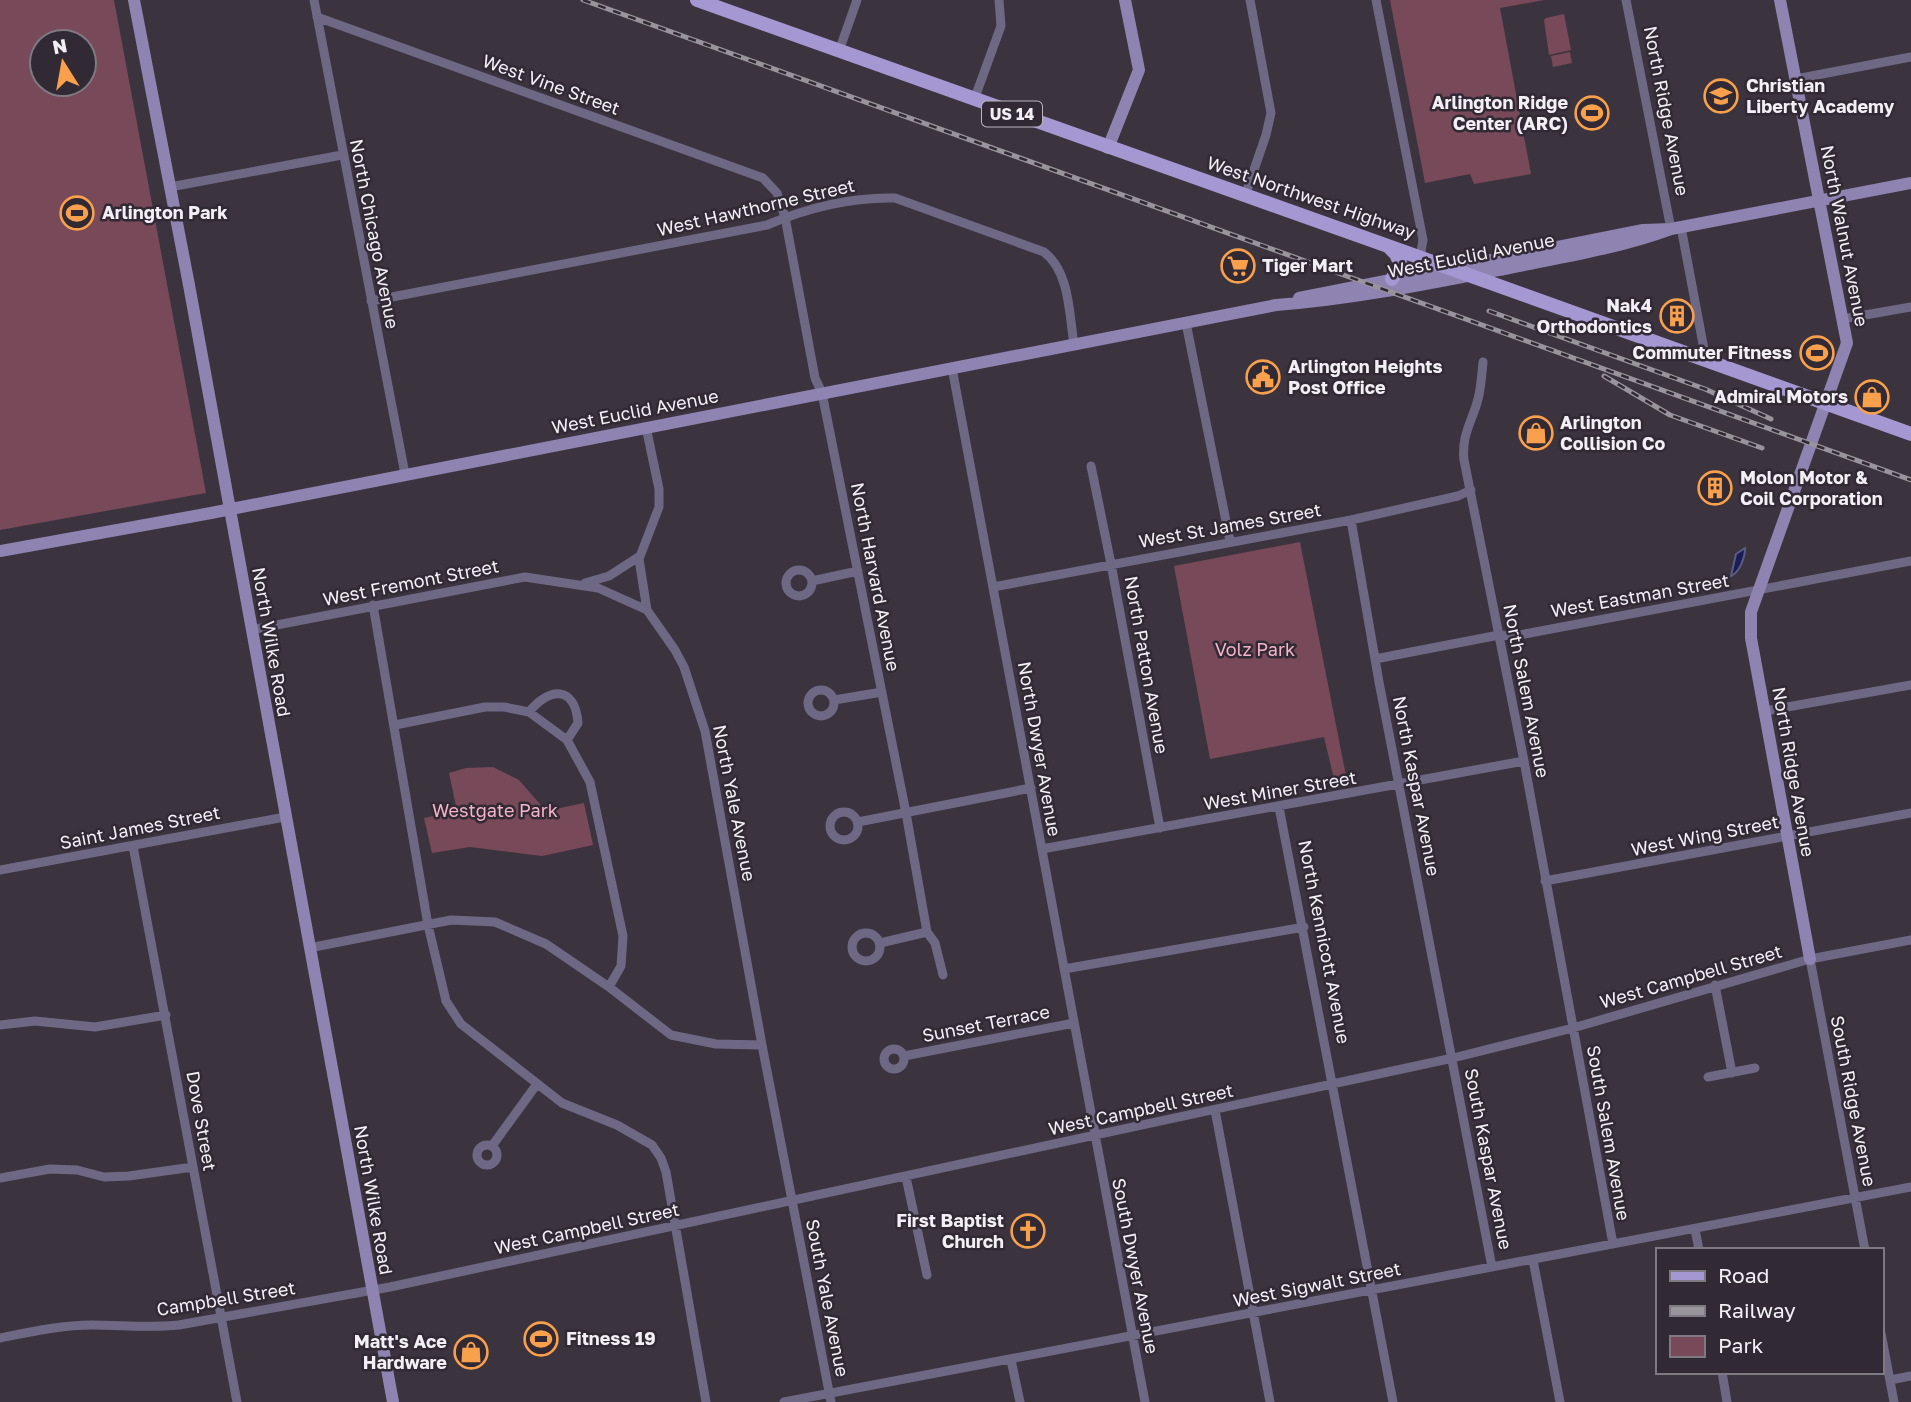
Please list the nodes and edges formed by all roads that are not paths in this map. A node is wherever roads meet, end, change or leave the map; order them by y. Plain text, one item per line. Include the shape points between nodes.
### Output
1 (134, 0) edge
2 (314, 0) edge
3 (697, 0) edge
4 (857, 0) edge
5 (999, 0) edge
6 (1125, 0) edge
7 (1250, 0) edge
8 (1376, 0) edge
9 (1626, 0) edge
10 (1780, 0) edge
11 (714, 3) edge
12 (317, 16) junction
13 (839, 51) junction
14 (1911, 57) edge
15 (1796, 79) junction
16 (974, 100) junction
17 (1108, 148) junction
18 (342, 155) junction
19 (1911, 183) edge
20 (772, 186) joint
21 (170, 187) junction
22 (1245, 196) junction
23 (1818, 201) junction
24 (785, 217) junction
25 (1676, 228) junction
26 (1387, 245) junction
27 (1420, 257) junction
28 (1449, 267) junction
29 (1471, 275) junction
30 (1392, 279) junction
31 (371, 301) junction
32 (1276, 305) junction
33 (1911, 307) edge
34 (1842, 319) junction
35 (1186, 323) junction
36 (1074, 344) junction
37 (1706, 360) junction
38 (1483, 362) dead end
39 (952, 368) junction
40 (822, 393) junction
41 (1826, 404) junction
42 (646, 427) junction
43 (1911, 434) edge
44 (1091, 466) dead end
45 (405, 474) junction
46 (1471, 490) junction
47 (229, 509) junction
48 (1351, 520) junction
49 (1230, 541) junction
50 (0, 551) edge
51 (640, 556) junction
52 (1911, 561) edge
53 (1111, 564) junction
54 (858, 571) junction
55 (812, 581) dead end
56 (577, 584) junction
57 (993, 587) junction
58 (1758, 591) junction
59 (373, 605) junction
60 (647, 610) junction
61 (251, 630) junction
62 (1499, 635) junction
63 (1375, 659) junction
64 (1911, 685) edge
65 (882, 692) junction
66 (834, 700) dead end
67 (1765, 711) junction
68 (529, 712) junction
69 (395, 725) junction
70 (567, 740) junction
71 (1524, 761) junction
72 (1400, 785) junction
73 (1031, 788) junction
74 (1279, 807) junction
75 (906, 813) junction
76 (1911, 813) edge
77 (285, 817) junction
78 (858, 822) dead end
79 (1160, 828) junction
80 (1786, 836) junction
81 (133, 846) junction
82 (1042, 849) junction
83 (0, 870) edge
84 (1545, 881) junction
85 (428, 925) junction
86 (1304, 926) junction
87 (927, 932) junction
88 (1911, 940) edge
89 (880, 943) dead end
90 (309, 948) junction
91 (1810, 959) junction
92 (1064, 969) junction
93 (943, 975) dead end
94 (1715, 985) junction
95 (609, 987) junction
96 (166, 1015) junction
97 (1074, 1023) junction
98 (0, 1026) edge
99 (1573, 1028) junction
100 (762, 1045) junction
101 (904, 1056) dead end
102 (1453, 1058) junction
103 (1755, 1068) dead end
104 (1732, 1073) junction
105 (1708, 1077) dead end
106 (537, 1084) junction
107 (1334, 1084) junction
108 (1215, 1110) junction
109 (1095, 1136) junction
110 (492, 1146) dead end
111 (193, 1167) junction
112 (906, 1177) junction
113 (0, 1178) edge
114 (1911, 1188) edge
115 (1856, 1198) junction
116 (793, 1200) junction
117 (675, 1227) junction
118 (1695, 1229) junction
119 (1613, 1244) junction
120 (1699, 1248) edge
121 (1865, 1248) edge
122 (1533, 1260) junction
123 (1492, 1267) junction
124 (927, 1275) dead end
125 (1371, 1290) junction
126 (372, 1291) junction
127 (1254, 1313) junction
128 (220, 1319) junction
129 (1132, 1337) junction
130 (0, 1338) edge
131 (1883, 1343) edge
132 (1011, 1360) junction
133 (1722, 1374) edge
134 (1911, 1376) edge
135 (1890, 1380) junction
136 (830, 1398) edge
137 (237, 1402) edge
138 (393, 1402) edge
139 (706, 1402) edge
140 (784, 1402) edge
141 (1020, 1402) edge
142 (1145, 1402) edge
143 (1270, 1402) edge
144 (1393, 1402) edge
145 (1560, 1402) edge
146 (1727, 1402) edge
147 (1894, 1402) edge

1 - 21 main road, North Wilke Road
2 - 12 street, North Chicago Avenue
3 - 11 main road, West Northwest Highway / US 14
4 - 13 street
5 - 16 street via 1001,26
6 - 17 main road via 1139,70
7 - 22 street via 1271,113
8 - 27 street via 1423,240
9 - 25 street, North Ridge Avenue
10 - 15 main road, North Walnut Avenue
11 - 13 main road, West Northwest Highway / US 14
12 - 18 street, North Chicago Avenue
12 - 20 street, West Vine Street via 763,178
13 - 16 main road, West Northwest Highway / US 14
14 - 15 street
15 - 23 main road, North Walnut Avenue
16 - 17 main road, West Northwest Highway / US 14
17 - 22 main road, West Northwest Highway / US 14
18 - 21 street
18 - 31 street, North Chicago Avenue
19 - 23 main road, West Euclid Avenue
20 - 24 street, North Harvard Avenue
21 - 47 main road, North Wilke Road
22 - 26 main road, West Northwest Highway / US 14
23 - 25 main road, West Euclid Avenue
23 - 34 main road, North Walnut Avenue
24 - 31 street, West Hawthorne Street via 767,225
24 - 36 street, West Hawthorne Street via 895,198 1044,252 1062,277
24 - 40 street, North Harvard Avenue via 815,378
25 - 28 main road, West Euclid Avenue via 1643,230
25 - 29 main road, West Euclid Avenue via 1637,242
25 - 37 street, North Ridge Avenue
26 - 27 main road, West Northwest Highway / US 14
26 - 30 main road via 1401,265
27 - 28 main road, West Northwest Highway / US 14
28 - 29 main road, West Northwest Highway / US 14
28 - 30 main road, West Euclid Avenue
29 - 32 main road, West Euclid Avenue via 1319,302
29 - 37 main road, West Northwest Highway / US 14
30 - 32 main road, West Euclid Avenue
31 - 45 street, North Chicago Avenue
32 - 35 main road, West Euclid Avenue
33 - 34 street
34 - 41 main road, North Walnut Avenue via 1847,343
35 - 36 main road, West Euclid Avenue
35 - 49 street
36 - 39 main road, West Euclid Avenue
37 - 41 main road, West Northwest Highway / US 14
38 - 46 street, North Salem Avenue via 1479,397 1463,449
39 - 40 main road, West Euclid Avenue
39 - 57 street, North Dwyer Avenue
40 - 42 main road, West Euclid Avenue
40 - 54 street, North Harvard Avenue
41 - 43 main road, West Northwest Highway / US 14
41 - 58 main road, North Walnut Avenue
42 - 45 main road, West Euclid Avenue
42 - 51 street, North Yale Avenue via 659,507
44 - 53 street, North Patton Avenue
45 - 47 main road, West Euclid Avenue
46 - 48 street, West St James Street
46 - 62 street, North Salem Avenue
47 - 50 main road, West Euclid Avenue
47 - 61 main road, North Wilke Road
48 - 49 street, West St James Street
48 - 63 street, North Kaspar Avenue
49 - 53 street, West St James Street
51 - 56 street, West Fremont Street via 609,576
51 - 60 street, North Yale Avenue
52 - 58 street, West Eastman Street
53 - 57 street, West St James Street
53 - 79 street, North Patton Avenue
54 - 55 street
54 - 65 street, North Harvard Avenue
56 - 59 street, West Fremont Street via 525,577
56 - 60 street, West Fremont Street via 598,588
57 - 73 street, North Dwyer Avenue
58 - 62 street, West Eastman Street
58 - 67 main road, North Ridge Avenue via 1751,625
59 - 61 street, West Fremont Street
59 - 69 street
60 - 100 street, North Yale Avenue via 684,667 705,731
61 - 77 main road, North Wilke Road
62 - 63 street, West Eastman Street
62 - 71 street, North Salem Avenue
63 - 72 street, North Kaspar Avenue
64 - 67 street
65 - 66 street
65 - 75 street, North Harvard Avenue
67 - 80 main road, North Ridge Avenue
68 - 69 street via 485,706
68 - 70 street
68 - 70 street via 547,695 567,697 575,705 578,723
69 - 85 street
70 - 95 street via 590,782 623,936 621,966
71 - 72 street, West Miner Street
71 - 84 street, North Salem Avenue
72 - 74 street, West Miner Street
72 - 102 street, North Kaspar Avenue
73 - 75 street
73 - 82 street, North Dwyer Avenue
74 - 79 street, West Miner Street
74 - 86 street, North Kennicott Avenue
75 - 78 street
75 - 87 street, North Harvard Avenue
76 - 80 street, West Wing Street
77 - 81 street, Saint James Street
77 - 90 main road, North Wilke Road
79 - 82 street, West Miner Street
80 - 84 street, West Wing Street
80 - 91 main road, North Ridge Avenue
81 - 83 street, Saint James Street
81 - 96 street, Dove Street
82 - 92 street, North Dwyer Avenue
84 - 99 street, North Salem Avenue
85 - 90 street
85 - 95 street via 451,920 495,922 546,944
85 - 106 street via 453,1013
86 - 92 street
86 - 107 street, North Kennicott Avenue
87 - 89 street
87 - 93 street, North Harvard Avenue via 935,943
88 - 91 street, West Campbell Street
90 - 126 main road, North Wilke Road
91 - 94 street, West Campbell Street
91 - 115 street, South Ridge Avenue
92 - 97 street, North Dwyer Avenue
94 - 99 street, West Campbell Street
94 - 104 street
95 - 100 street via 671,1035 716,1044
96 - 98 street via 94,1027 35,1021
96 - 111 street, Dove Street
97 - 101 street, Sunset Terrace
97 - 109 street, North Dwyer Avenue
99 - 102 street, West Campbell Street
99 - 119 street, South Salem Avenue
100 - 116 street, North Yale Avenue
102 - 107 street, West Campbell Street
102 - 123 street, South Kaspar Avenue
103 - 104 street
104 - 105 street
106 - 110 street
106 - 117 street via 562,1102 652,1145 666,1172
107 - 108 street, West Campbell Street
107 - 125 street, North Kennicott Avenue
108 - 109 street, West Campbell Street
108 - 127 street
109 - 112 street, West Campbell Street
109 - 129 street, South Dwyer Avenue
111 - 113 street via 104,1177 50,1169
111 - 128 street, Dove Street
112 - 116 street, West Campbell Street
112 - 124 street
114 - 115 street, West Sigwalt Street
115 - 118 street, West Sigwalt Street
115 - 121 street, South Ridge Avenue
116 - 117 street, West Campbell Street
116 - 136 street, South Yale Avenue
117 - 126 street, West Campbell Street
117 - 139 street
118 - 119 street, West Sigwalt Street
118 - 120 street
119 - 122 street, West Sigwalt Street
122 - 123 street, West Sigwalt Street
122 - 145 street, South Kaspar Avenue
123 - 125 street, West Sigwalt Street
125 - 127 street, West Sigwalt Street
125 - 144 street, North Kennicott Avenue
126 - 128 street, Campbell Street
126 - 138 main road, North Wilke Road
127 - 129 street, West Sigwalt Street
127 - 143 street
128 - 130 street, Campbell Street via 162,1327 89,1325
128 - 137 street, Dove Street
129 - 132 street, West Sigwalt Street
129 - 142 street, South Dwyer Avenue
131 - 135 street
132 - 136 street, West Sigwalt Street
132 - 141 street
133 - 146 street
134 - 135 street
135 - 147 street
136 - 140 street, West Sigwalt Street

